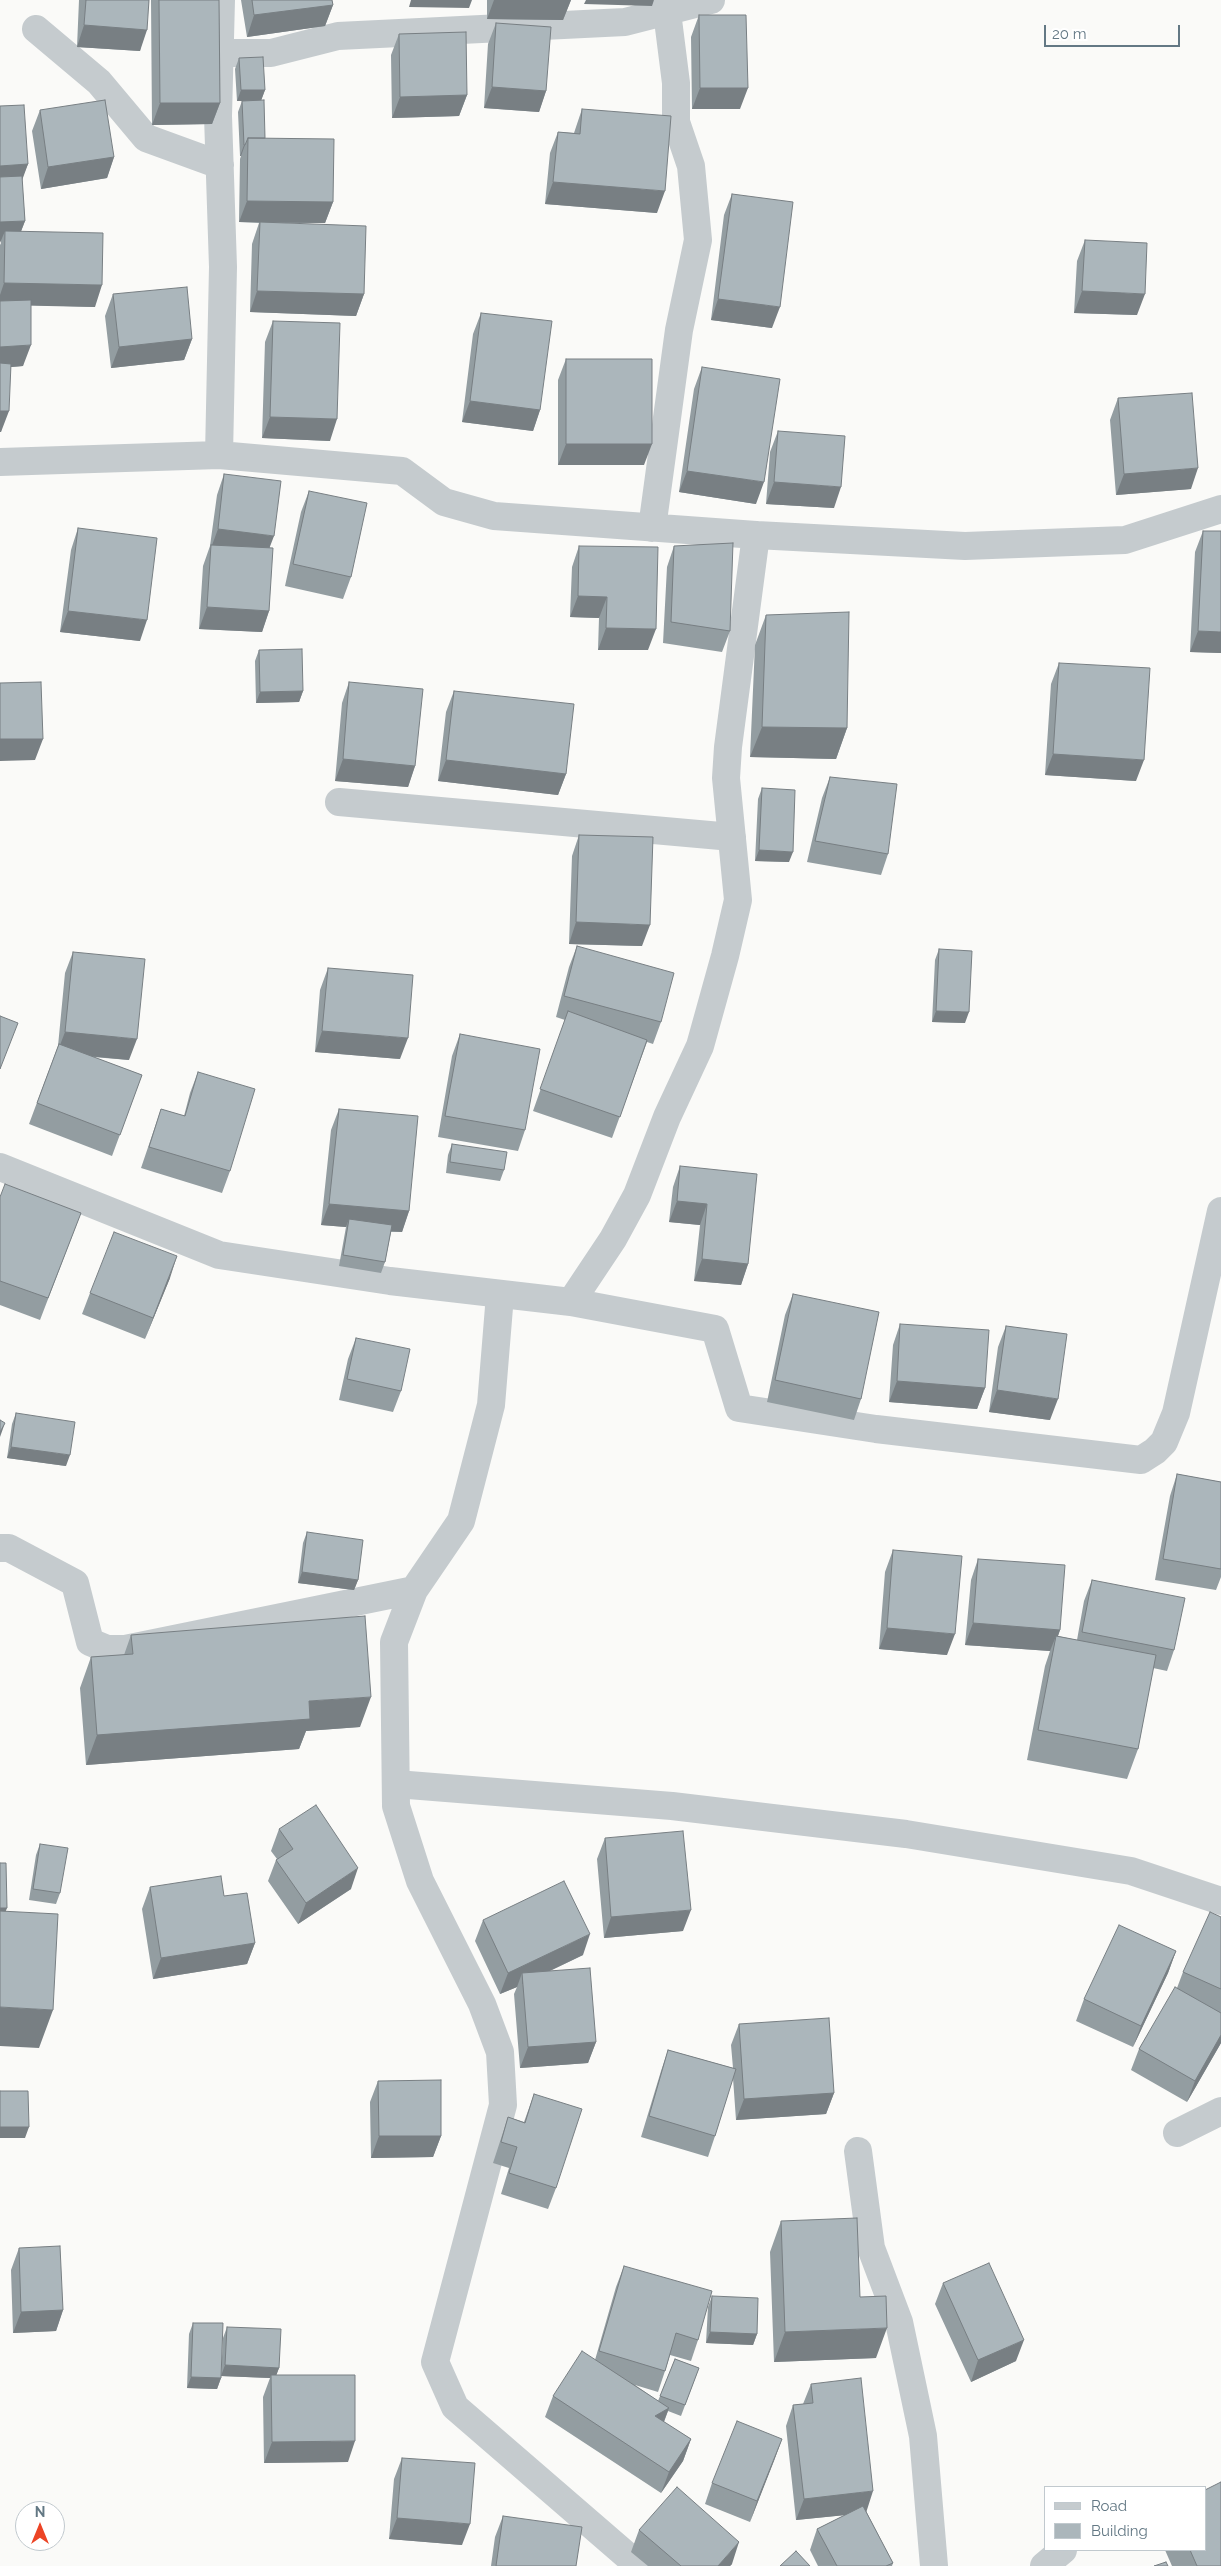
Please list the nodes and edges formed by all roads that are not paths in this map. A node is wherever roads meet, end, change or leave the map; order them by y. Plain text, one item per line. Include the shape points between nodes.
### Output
1 (221, 0) edge
2 (711, 0) edge
3 (667, 12) junction
4 (36, 29) dead end
5 (220, 52) junction
6 (220, 165) junction
7 (219, 455) junction
8 (0, 462) edge
9 (1221, 510) edge
10 (652, 528) junction
11 (756, 535) junction
12 (340, 802) dead end
13 (732, 837) junction
14 (0, 1166) edge
15 (1221, 1211) edge
16 (500, 1295) junction
17 (571, 1302) junction
18 (0, 1548) edge
19 (414, 1590) junction
20 (396, 1784) junction
21 (1221, 1901) edge
22 (1221, 2111) edge
23 (1177, 2134) dead end
24 (858, 2151) dead end
25 (1062, 2551) edge
26 (639, 2566) edge
27 (934, 2566) edge
28 (1044, 2566) edge

1 - 5 street
2 - 3 street
3 - 5 street via 625,22 338,36 271,53
3 - 10 street via 676,83 676,122 690,166 698,240 679,330
4 - 6 street via 99,82 146,138
5 - 6 street
6 - 7 street via 223,267
7 - 8 street
7 - 10 street via 402,471 444,502 494,516
9 - 11 street via 1125,540 964,546
10 - 11 street
11 - 13 street via 728,747 726,778
12 - 13 street
13 - 17 street via 738,900 700,1046 667,1117 637,1195
14 - 16 street via 219,1255
15 - 17 street via 1176,1413 1164,1442 1141,1460 876,1429 739,1408 715,1329
16 - 17 street
16 - 19 street via 491,1406 461,1520
18 - 19 street via 9,1548 75,1583 90,1642 107,1649 125,1649
19 - 20 street via 394,1642
20 - 21 street via 672,1806 906,1834 1131,1871
20 - 26 street via 396,1806 420,1881 482,2004 500,2052 503,2105 435,2362 455,2407
22 - 23 street
24 - 27 street via 871,2248 899,2322 923,2436
25 - 28 street

